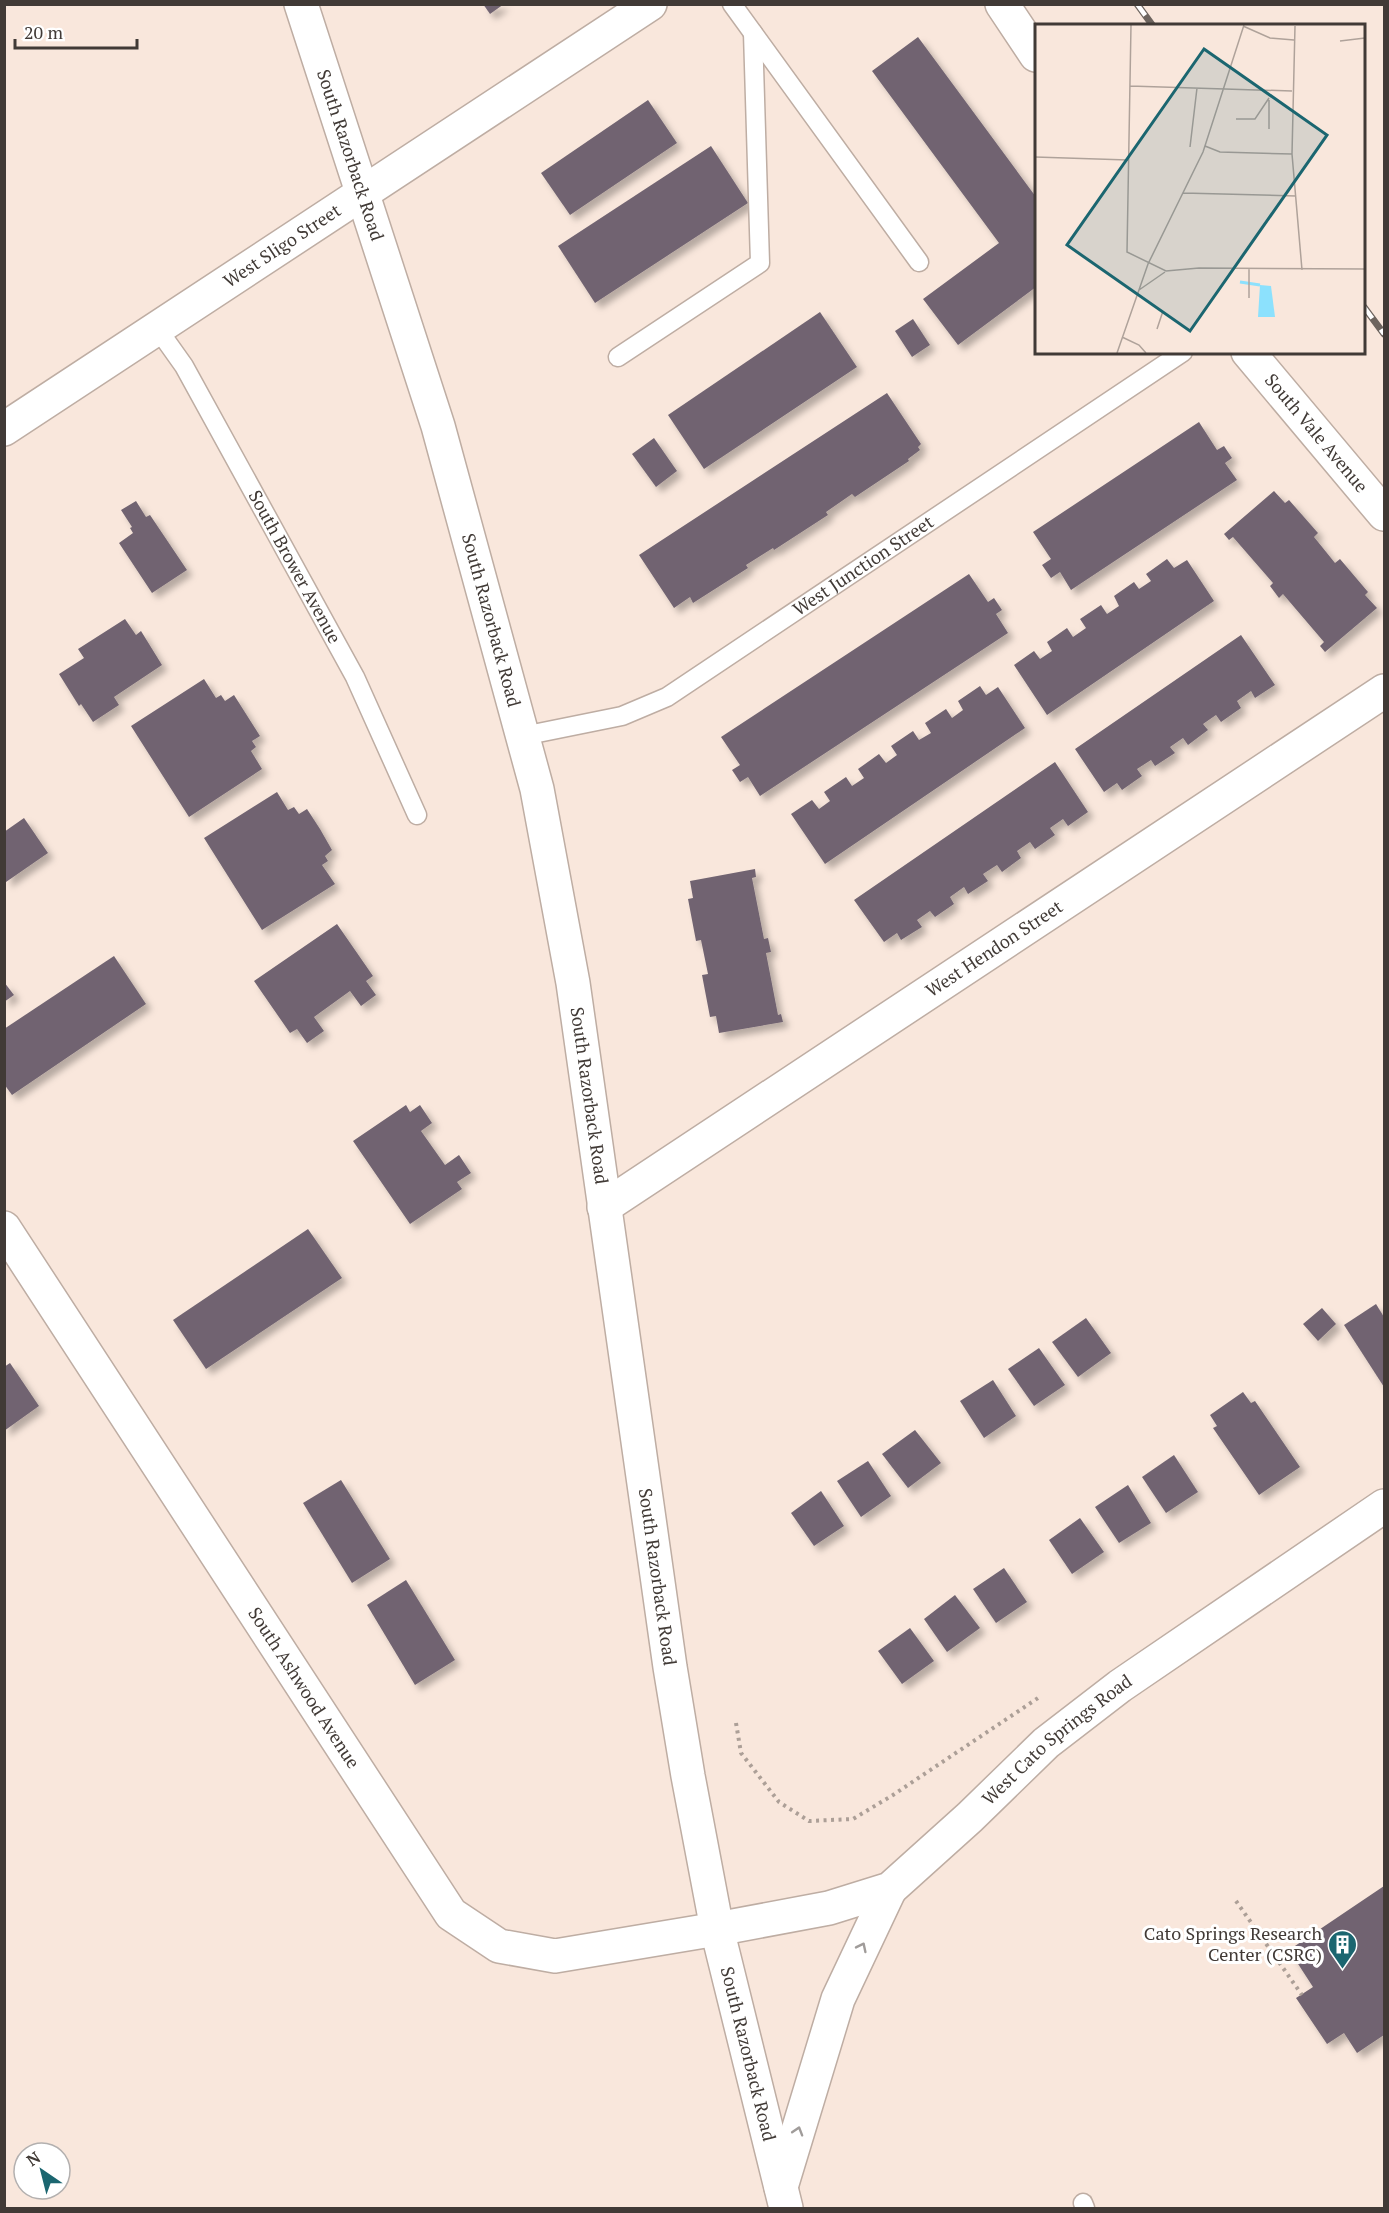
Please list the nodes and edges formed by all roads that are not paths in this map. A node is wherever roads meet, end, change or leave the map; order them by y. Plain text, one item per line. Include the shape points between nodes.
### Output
1 (301, 4) edge
2 (650, 4) edge
3 (732, 4) edge
4 (1002, 4) edge
5 (753, 33) junction
6 (1035, 53) edge
7 (362, 193) junction
8 (919, 262) dead end
9 (157, 328) junction
10 (1180, 354) edge
11 (1250, 354) edge
12 (618, 357) dead end
13 (4, 429) edge
14 (1384, 514) edge
15 (1384, 691) edge
16 (523, 736) junction
17 (417, 815) dead end
18 (604, 1207) junction
19 (8, 1240) edge
20 (1384, 1506) edge
21 (890, 1889) junction
22 (717, 1929) junction
23 (784, 2198) edge

1 - 7 street, South Razorback Road
2 - 7 street, West Sligo Street
3 - 5 lane
4 - 6 street
5 - 8 lane
5 - 12 lane via 760,264
7 - 9 street, West Sligo Street
7 - 16 street, South Razorback Road via 438,426
9 - 13 street, West Sligo Street
9 - 17 lane, South Brower Avenue via 184,366 355,677
10 - 16 lane, West Junction Street via 667,697 622,716
11 - 14 street, South Vale Avenue
15 - 18 street, West Hendon Street
16 - 18 street, South Razorback Road via 537,789 573,983
18 - 22 street, South Razorback Road via 670,1667
19 - 22 street, South Ashwood Avenue via 451,1914 499,1946 555,1956
20 - 21 street, West Cato Springs Road via 1120,1686 1046,1743
21 - 22 street, West Cato Springs Road via 829,1908
23 -> 21 street via 838,1999
22 - 23 street, South Razorback Road

